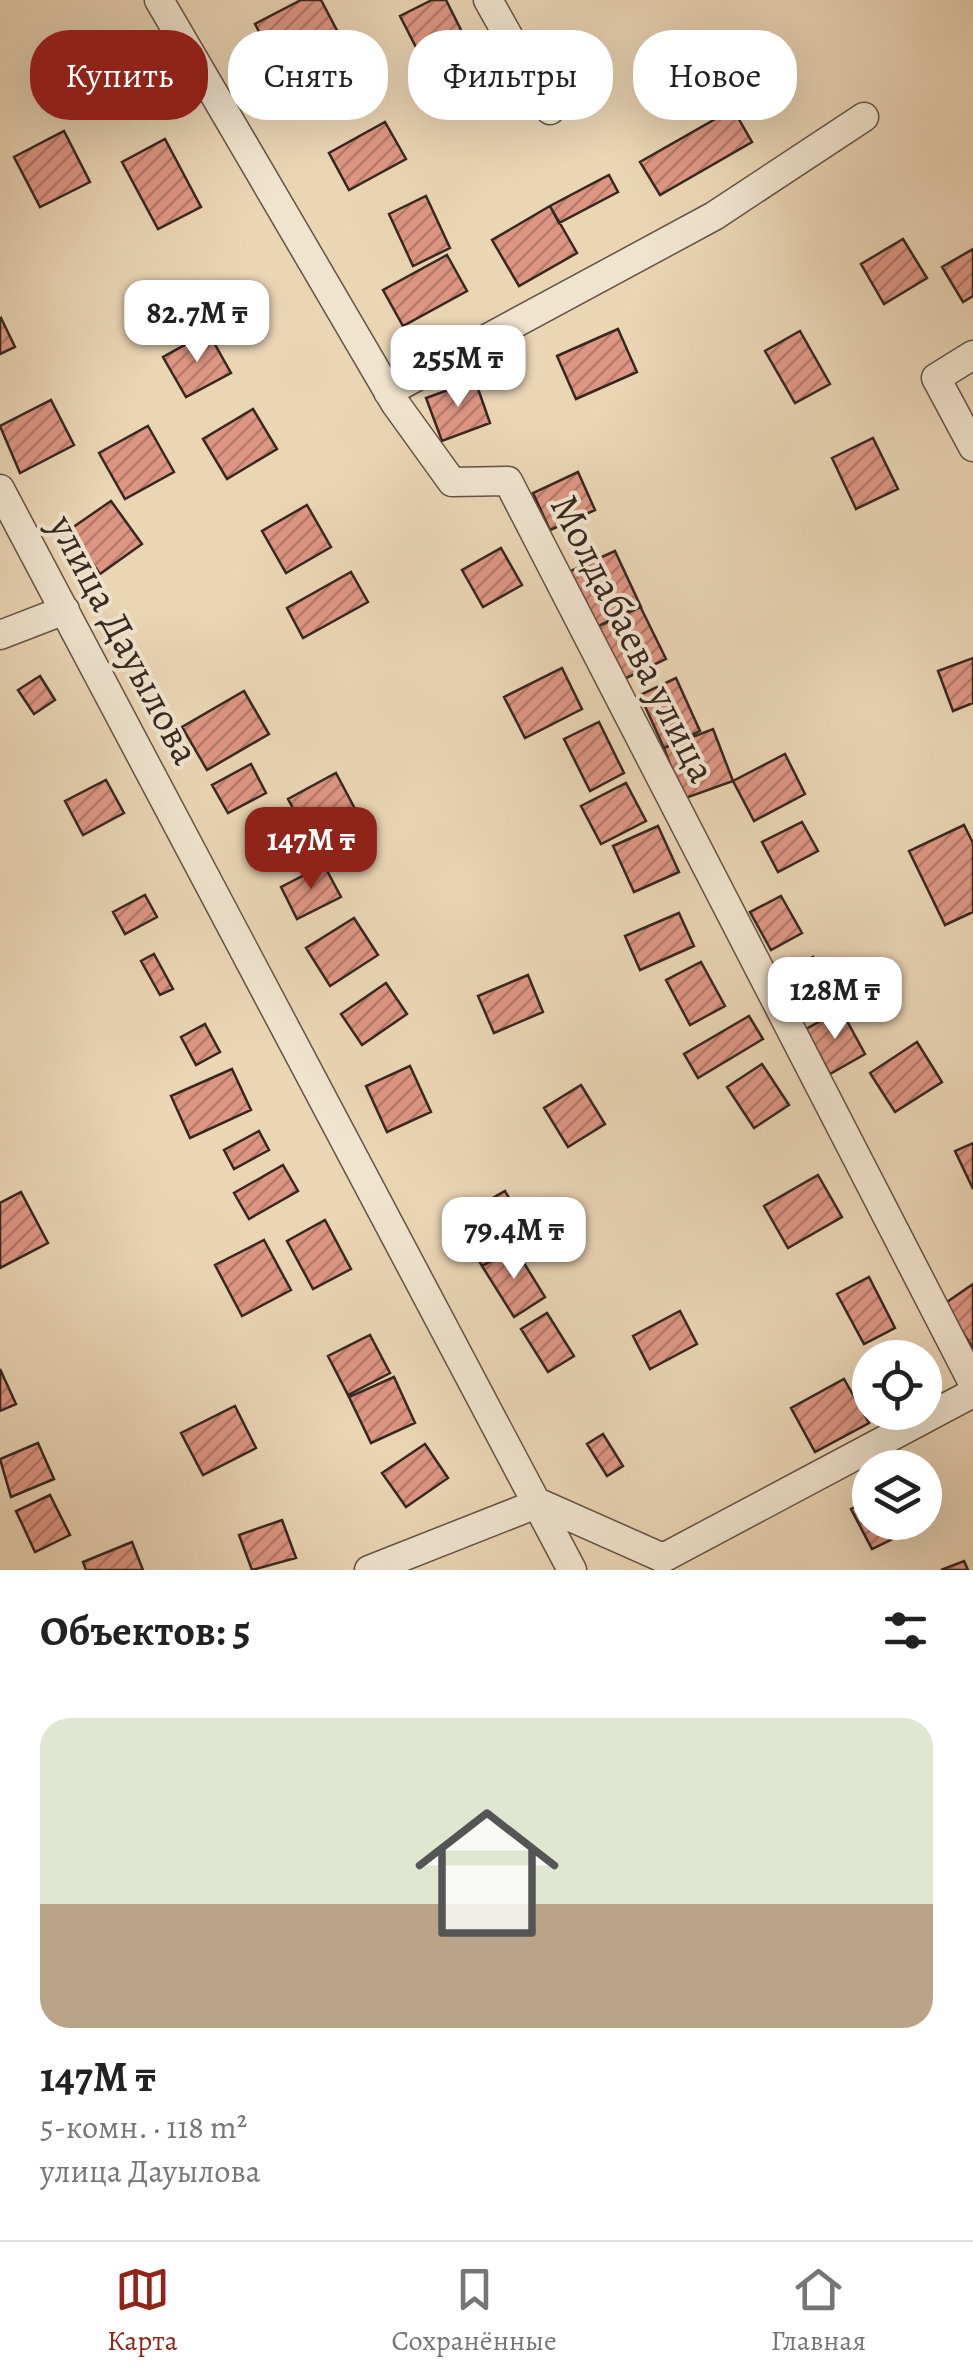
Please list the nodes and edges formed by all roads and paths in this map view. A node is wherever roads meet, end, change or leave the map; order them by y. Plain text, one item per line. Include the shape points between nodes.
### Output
1 (160, 0) edge
2 (488, 0) edge
3 (505, 30) edge
4 (864, 116) dead end
5 (973, 355) edge
6 (388, 392) junction
7 (973, 447) edge
8 (0, 489) edge
9 (65, 610) junction
10 (0, 635) edge
11 (973, 1383) edge
12 (973, 1393) edge
13 (540, 1502) junction
14 (369, 1570) edge
15 (572, 1570) edge

1 - 6 street, Молдабаева улица
2 - 3 street
4 - 6 street via 714,216
5 - 7 street via 936,378
6 - 11 street, Молдабаева улица via 452,482 508,481
8 - 9 street, улица Дауылова
9 - 10 street
9 - 13 street, улица Дауылова
12 - 13 street via 663,1558
13 - 14 street
13 - 15 street, улица Дауылова

